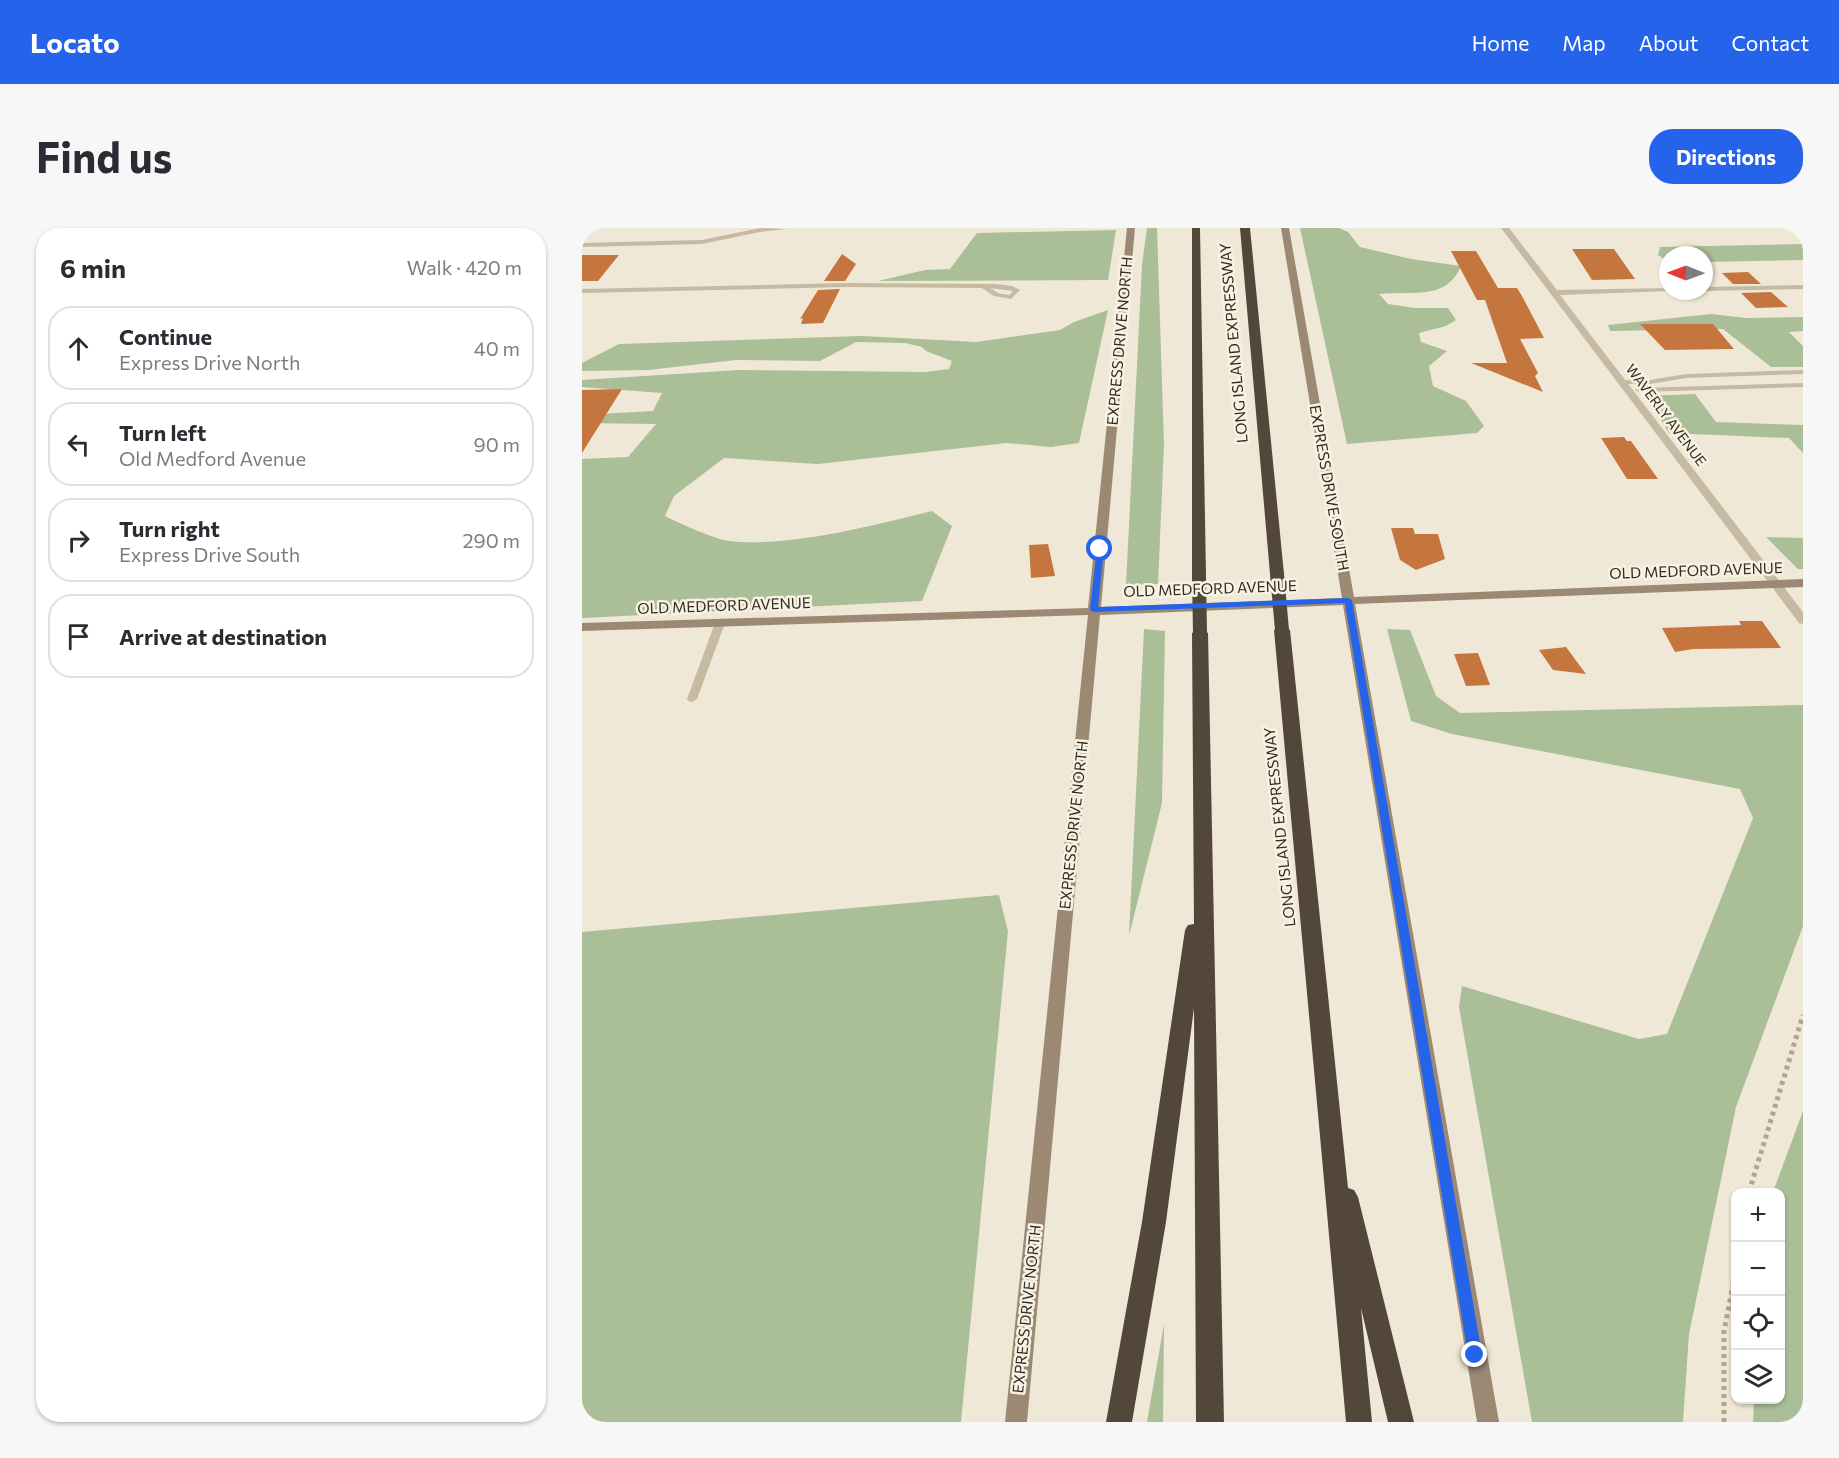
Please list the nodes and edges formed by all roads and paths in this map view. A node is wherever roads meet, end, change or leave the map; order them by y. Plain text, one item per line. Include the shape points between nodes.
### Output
1 (1131, 228) edge
2 (1196, 228) edge
3 (1245, 228) edge
4 (1285, 228) edge
5 (1505, 228) edge
6 (784, 229) edge
7 (582, 245) edge
8 (984, 286) dead end
9 (1803, 287) edge
10 (1713, 289) edge
11 (1659, 290) edge
12 (582, 292) edge
13 (1554, 293) junction
14 (582, 302) edge
15 (1803, 372) edge
16 (1803, 385) edge
17 (1626, 386) junction
18 (1803, 583) edge
19 (1776, 584) junction
20 (1348, 600) junction
21 (1094, 610) junction
22 (1803, 620) edge
23 (720, 623) junction
24 (582, 627) edge
25 (692, 699) dead end
26 (1203, 875) junction
27 (1803, 1015) edge
28 (1331, 1134) junction
29 (1750, 1188) edge
30 (1731, 1295) edge
31 (1016, 1422) edge
32 (1119, 1422) edge
33 (1210, 1422) edge
34 (1359, 1422) edge
35 (1401, 1422) edge
36 (1488, 1422) edge
37 (1724, 1422) edge

1 - 21 main road, EXPRESS DRIVE NORTH
2 - 26 highway, LONG ISLAND EXPRESSWAY, bridge
3 - 28 highway, LONG ISLAND EXPRESSWAY, bridge
4 - 20 main road, EXPRESS DRIVE SOUTH
5 - 13 street, WAVERLY AVENUE
6 - 7 lane via 702,242
8 - 12 lane via 847,285
9 - 10 street
11 - 13 street
12 - 14 lane
13 - 17 street, WAVERLY AVENUE
15 - 17 lane via 1686,376
16 - 17 lane
17 - 19 street, WAVERLY AVENUE
18 - 19 main road, OLD MEDFORD AVENUE
19 - 20 main road, OLD MEDFORD AVENUE
19 - 22 street, WAVERLY AVENUE
20 - 21 main road, OLD MEDFORD AVENUE
20 - 36 main road, EXPRESS DRIVE SOUTH
21 - 23 main road, OLD MEDFORD AVENUE
21 - 31 main road, EXPRESS DRIVE NORTH
23 - 24 main road, OLD MEDFORD AVENUE
23 - 25 lane
26 - 32 highway via 1154,1222
26 - 33 highway, LONG ISLAND EXPRESSWAY
27 - 29 path
28 - 34 highway, LONG ISLAND EXPRESSWAY
28 - 35 highway
30 - 37 path via 1724,1331

